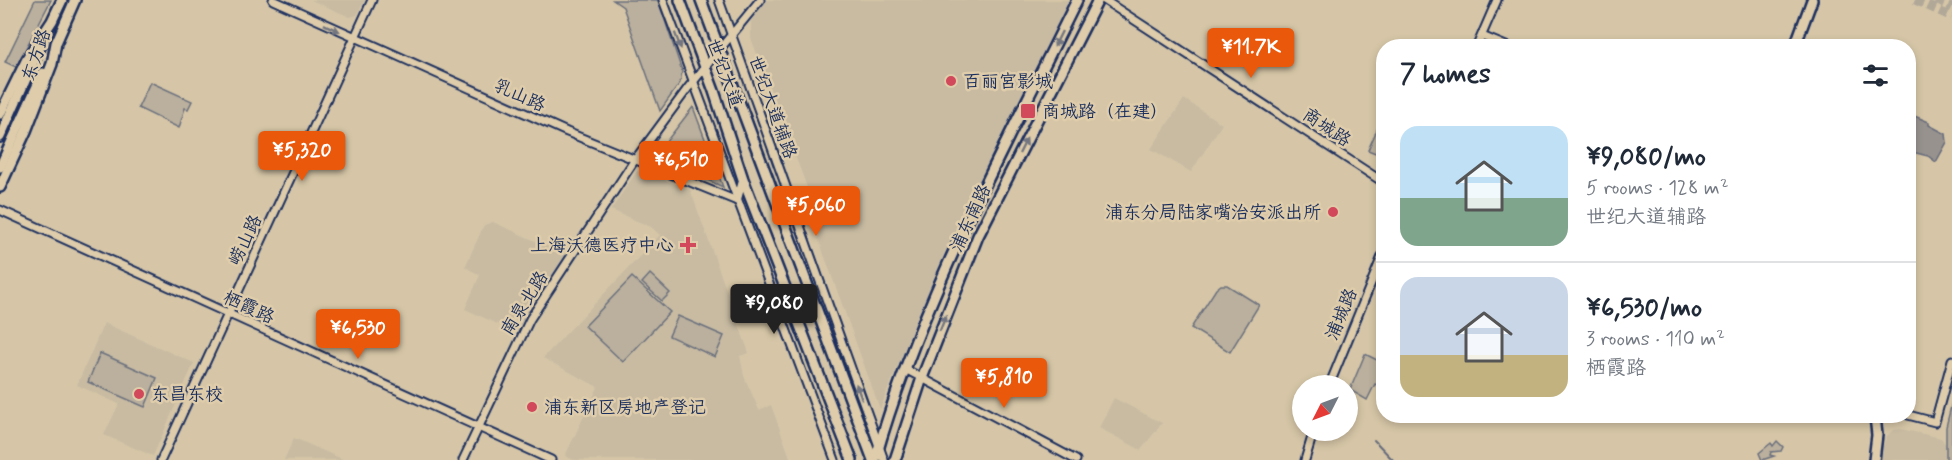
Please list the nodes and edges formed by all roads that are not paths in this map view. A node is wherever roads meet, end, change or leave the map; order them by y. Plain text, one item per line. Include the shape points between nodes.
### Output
1 (62, 0) edge
2 (75, 0) edge
3 (273, 0) edge
4 (372, 0) edge
5 (663, 0) edge
6 (680, 0) edge
7 (701, 0) edge
8 (719, 0) edge
9 (760, 0) edge
10 (1077, 0) edge
11 (1098, 0) edge
12 (1104, 0) edge
13 (1497, 0) edge
14 (1812, 0) edge
15 (52, 21) junction
16 (731, 34) junction
17 (1482, 36) junction
18 (354, 39) junction
19 (1480, 39) edge
20 (1489, 39) edge
21 (1798, 39) edge
22 (56, 43) junction
23 (719, 50) junction
24 (705, 66) junction
25 (693, 81) junction
26 (0, 114) edge
27 (0, 137) edge
28 (634, 161) junction
29 (0, 167) edge
30 (1376, 177) edge
31 (743, 179) junction
32 (0, 187) edge
33 (737, 201) junction
34 (0, 210) edge
35 (1376, 271) edge
36 (228, 314) junction
37 (1952, 360) edge
38 (905, 369) junction
39 (1334, 375) edge
40 (922, 378) junction
41 (1916, 416) edge
42 (1876, 423) edge
43 (478, 428) junction
44 (1311, 441) edge
45 (879, 447) junction
46 (161, 460) edge
47 (463, 460) edge
48 (552, 460) edge
49 (834, 460) edge
50 (852, 460) edge
51 (874, 460) edge
52 (884, 460) edge
53 (895, 460) edge
54 (1076, 460) edge
55 (1305, 460) edge
56 (1874, 460) edge

1 - 15 main road, 东方路
2 - 22 main road, 东方路
3 -> 18 street, 乳山路
4 - 18 street, 崂山路
5 -> 25 street
6 - 24 main road, 世纪大道
7 - 23 main road, 世纪大道
8 - 16 street, 世纪大道辅路
9 - 16 street, 南泉北路
10 -> 38 main road, 浦东南路 via 964,229
40 -> 11 main road, 浦东南路 via 978,236
12 - 30 street, 商城路
13 - 17 street
14 - 21 main road
15 - 26 main road, 东方路 via 27,59
15 - 27 main road
16 - 23 street, 南泉北路
45 -> 16 street, 世纪大道辅路
17 - 19 street
17 - 20 street
18 - 28 street, 乳山路
18 - 36 street, 崂山路
22 - 29 main road
22 - 32 main road, 东方路 via 26,131
23 - 24 street, 南泉北路
23 - 51 main road, 世纪大道
24 - 25 street, 南泉北路
24 - 31 main road, 世纪大道
25 - 28 street, 南泉北路
25 - 33 street
28 - 33 street, 乳山路
28 - 43 street, 南泉北路 via 530,319
31 - 33 street
31 - 50 main road, 世纪大道
33 - 49 street
34 - 36 street, 栖霞路
35 - 39 street, 浦城路
36 - 43 street, 栖霞路
36 - 46 street, 崂山路
37 - 41 street via 1935,422
38 - 40 street
38 - 45 main road, 浦东南路
40 - 53 main road, 浦东南路
40 - 54 street
42 - 56 main road
43 - 47 street, 南泉北路
43 - 48 street, 栖霞路
44 - 55 street
45 - 51 main road, 浦东南路
45 - 52 street, 世纪大道辅路

